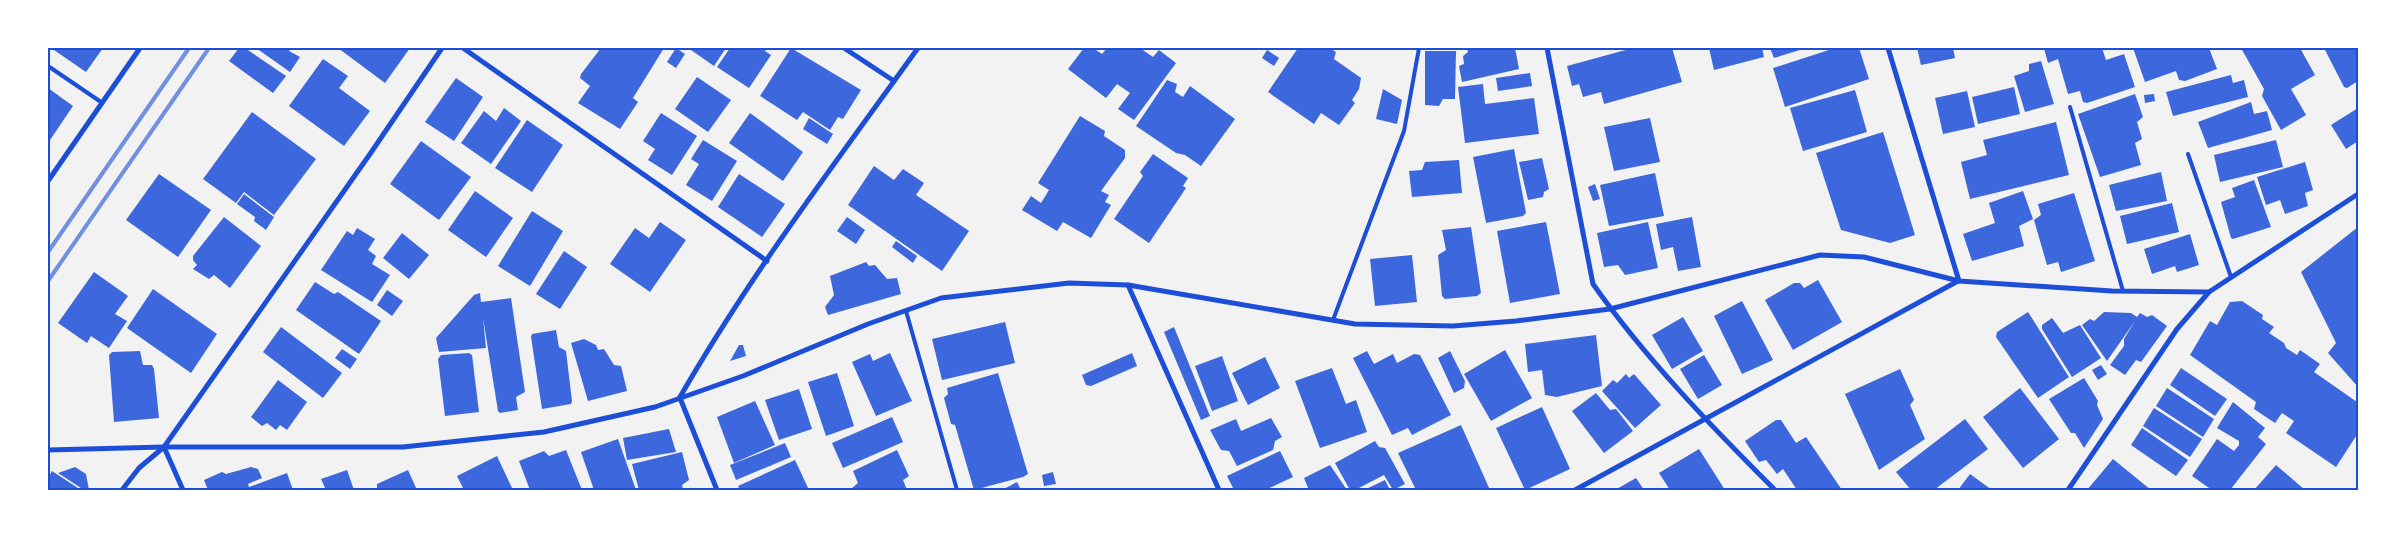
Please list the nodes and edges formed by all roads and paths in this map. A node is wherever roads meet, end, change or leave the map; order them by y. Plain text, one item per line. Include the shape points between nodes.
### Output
1 (140, 48) edge
2 (442, 48) edge
3 (463, 48) edge
4 (844, 48) edge
5 (918, 48) edge
6 (1419, 48) edge
7 (1547, 48) edge
8 (1888, 48) edge
9 (48, 66) edge
10 (894, 81) junction
11 (101, 102) junction
12 (2070, 107) dead end
13 (2188, 154) dead end
14 (48, 180) edge
15 (2358, 194) edge
16 (767, 261) junction
17 (2231, 277) junction
18 (1959, 281) junction
19 (1128, 285) junction
20 (2123, 291) junction
21 (2209, 292) junction
22 (1610, 309) junction
23 (906, 311) junction
24 (1333, 320) junction
25 (680, 398) junction
26 (1705, 420) junction
27 (164, 447) junction
28 (48, 450) edge
29 (122, 490) edge
30 (183, 490) edge
31 (717, 490) edge
32 (957, 490) edge
33 (1219, 490) edge
34 (1575, 490) edge
35 (1775, 490) edge
36 (2068, 490) edge

1 - 11 street
2 - 27 street
3 - 16 street
4 - 10 street
5 - 10 street
6 - 24 lane via 1404,131
7 - 22 street via 1593,284
8 - 18 street
9 - 11 lane
10 - 16 street
11 - 14 street
12 - 20 lane
13 - 17 lane
15 - 17 street
16 - 25 street via 710,345
17 - 21 street
18 - 20 street
18 - 22 street via 1864,257 1820,255
18 - 26 street
19 - 23 street via 1059,284 941,298
19 - 24 street
19 - 33 street
20 - 21 street
21 - 36 street via 2177,329
22 - 24 street via 1453,326 1355,324
22 - 26 street
23 - 25 street
23 - 32 lane
25 - 27 street via 655,407 544,432 403,447
25 - 31 street
26 - 34 street
26 - 35 street
27 - 28 street
27 - 29 street via 139,468
27 - 30 street

